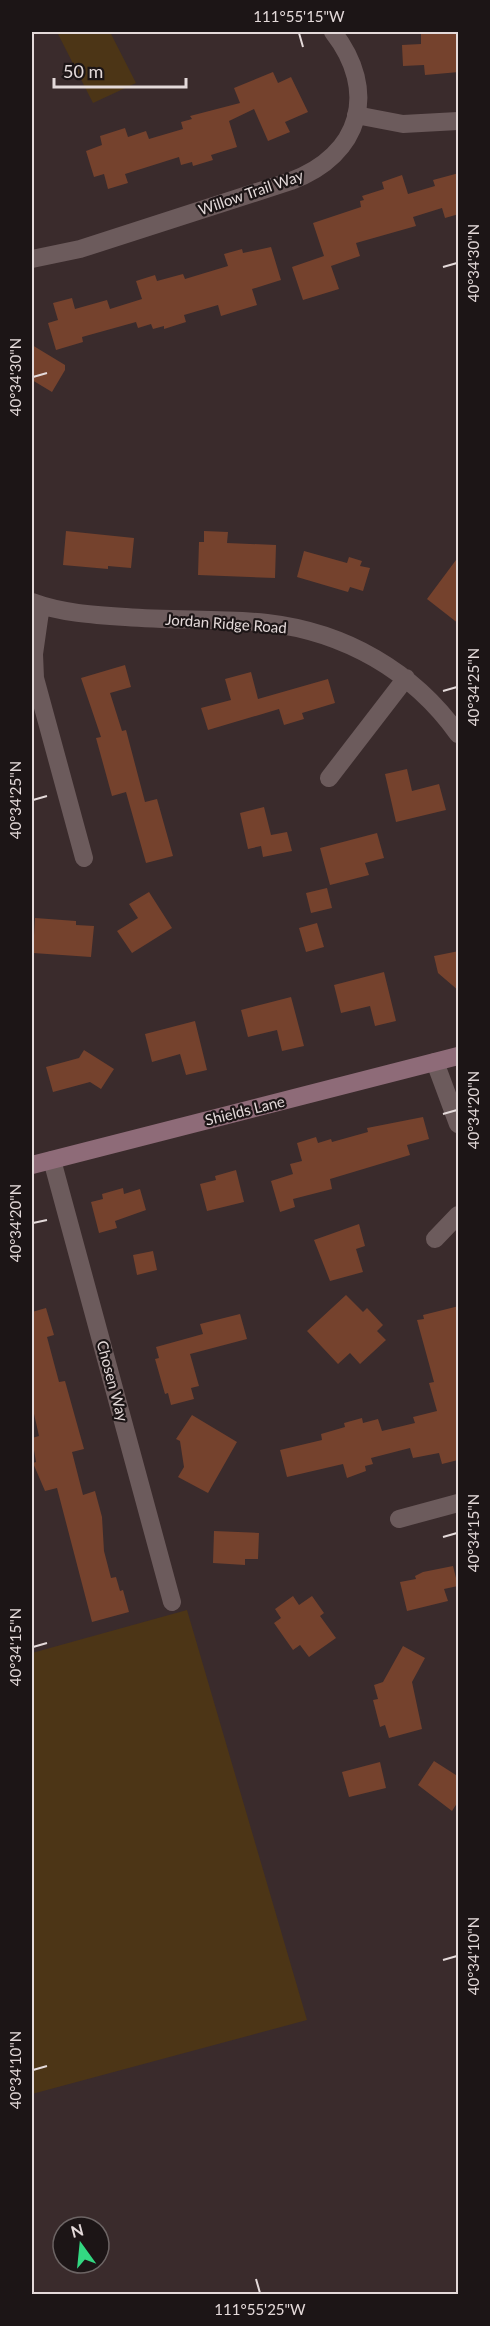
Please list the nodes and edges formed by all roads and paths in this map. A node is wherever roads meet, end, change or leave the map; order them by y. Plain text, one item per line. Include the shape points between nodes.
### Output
1 (333, 32) edge
2 (356, 115) junction
3 (459, 121) edge
4 (32, 259) edge
5 (36, 604) edge
6 (406, 678) junction
7 (459, 734) edge
8 (329, 778) dead end
9 (84, 858) dead end
10 (459, 1056) edge
11 (435, 1062) junction
12 (459, 1124) edge
13 (52, 1160) junction
14 (32, 1166) edge
15 (459, 1215) edge
16 (435, 1239) dead end
17 (459, 1503) edge
18 (399, 1519) dead end
19 (172, 1602) dead end

1 - 2 street, Willow Trail Way via 356,71
2 - 3 street via 403,124
2 - 4 street, Willow Trail Way via 349,135 337,151 308,175 80,249
5 - 6 street, Jordan Ridge Road via 90,614 267,623 304,630 374,656
5 - 9 street via 35,678
6 - 7 street, Jordan Ridge Road via 442,711
6 - 8 street
10 - 11 main road, Shields Lane
11 - 12 street
11 - 13 main road, Shields Lane
13 - 14 main road, Shields Lane
13 - 19 street, Chosen Way
15 - 16 street
17 - 18 street

